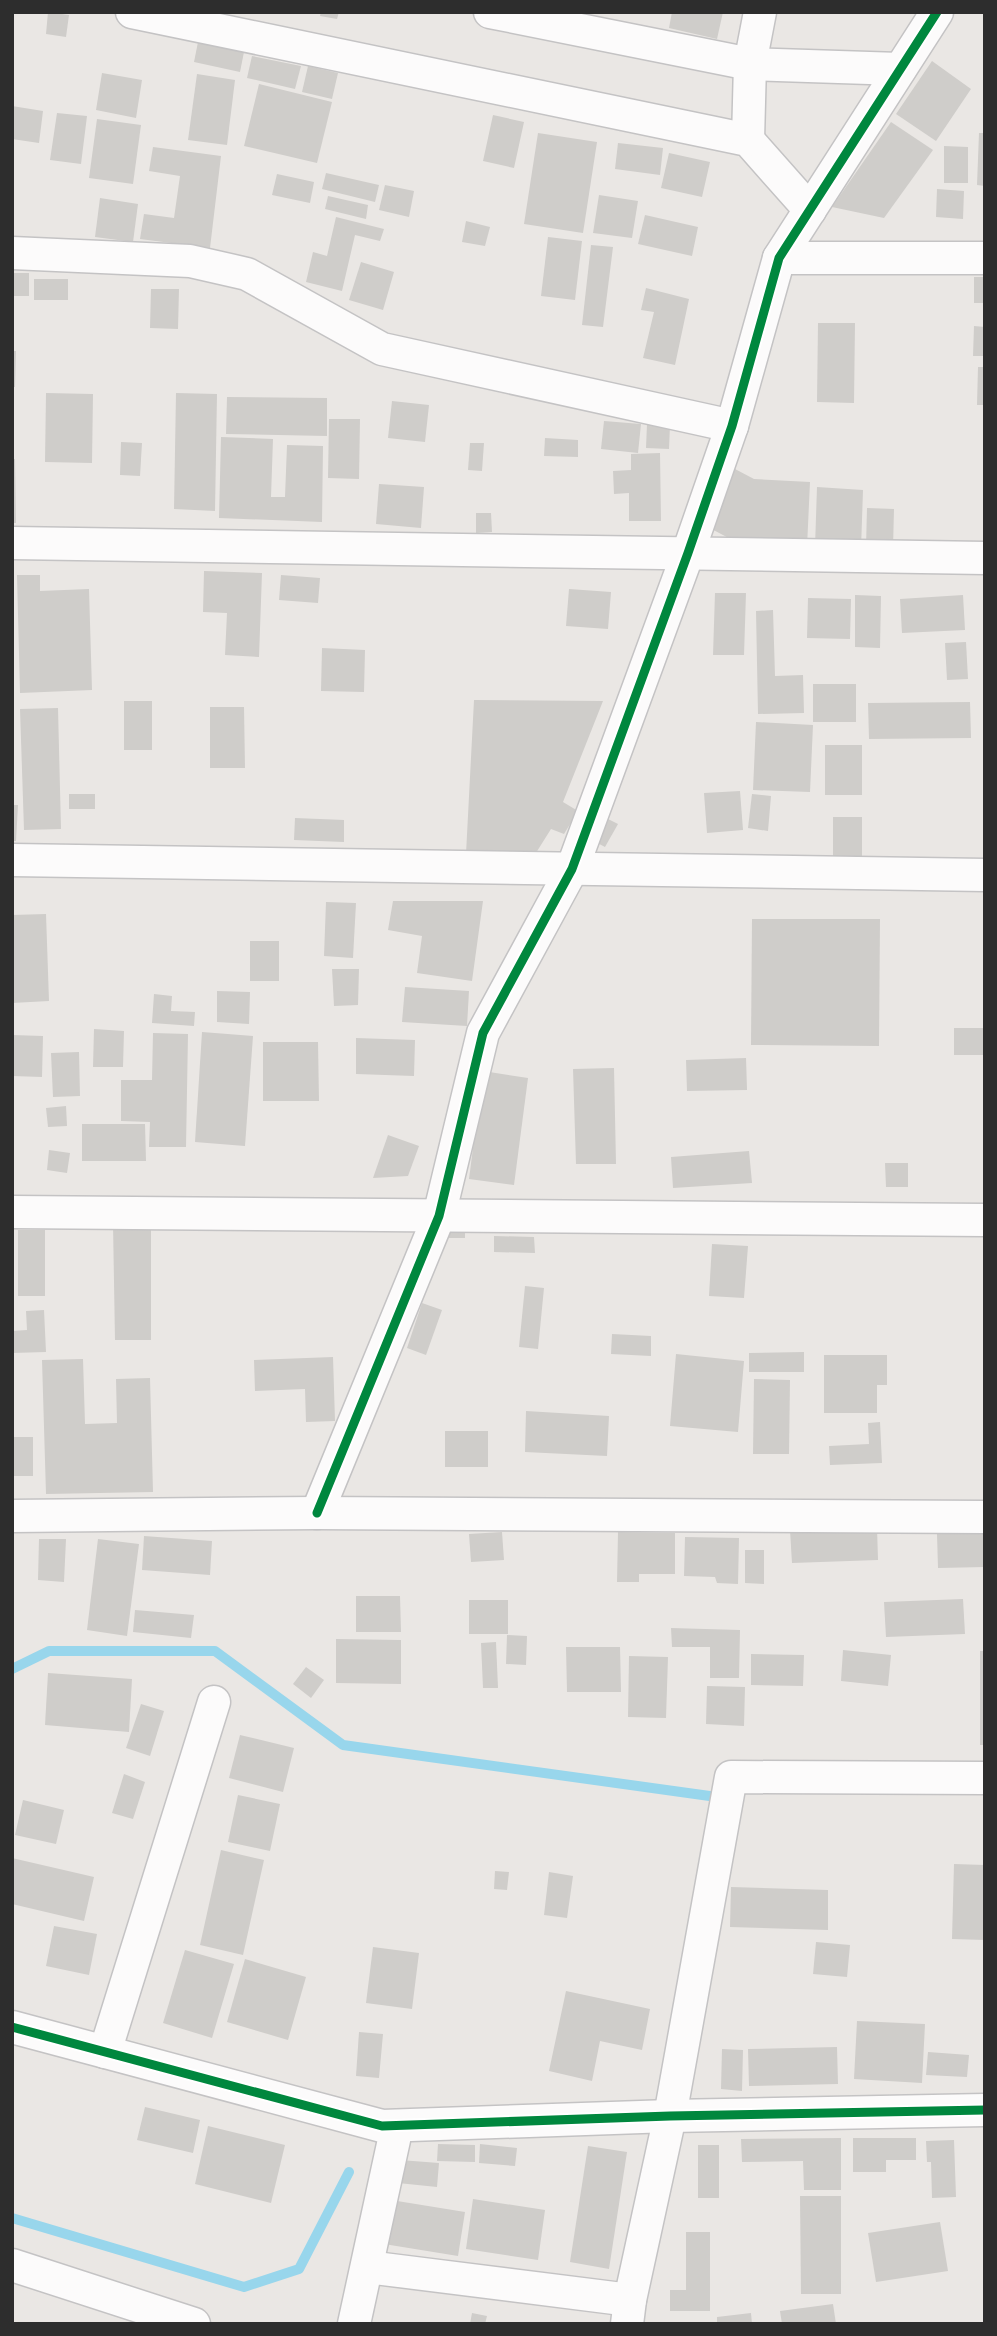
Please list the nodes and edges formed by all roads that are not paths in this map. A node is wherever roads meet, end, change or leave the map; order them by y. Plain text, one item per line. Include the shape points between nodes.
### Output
1 (132, 12) edge
2 (490, 12) edge
3 (760, 12) edge
4 (937, 12) edge
5 (750, 64) junction
6 (900, 69) junction
7 (748, 140) junction
8 (810, 210) junction
9 (12, 253) edge
10 (779, 258) junction
11 (985, 258) edge
12 (732, 426) junction
13 (12, 543) edge
14 (688, 553) junction
15 (985, 558) edge
16 (12, 860) edge
17 (572, 869) junction
18 (985, 875) edge
19 (12, 1212) edge
20 (439, 1216) junction
21 (985, 1220) edge
22 (317, 1513) junction
23 (12, 1516) edge
24 (985, 1517) edge
25 (214, 1702) dead end
26 (985, 1778) edge
27 (12, 2027) edge
28 (105, 2052) junction
29 (985, 2110) edge
30 (670, 2116) junction
31 (397, 2126) junction
32 (12, 2265) edge
33 (367, 2267) junction
34 (628, 2312) edge
35 (194, 2324) edge
36 (355, 2324) edge

1 - 7 street
2 - 5 street
3 - 5 street
4 - 6 street
5 - 6 street
5 - 7 street
6 - 8 street
7 - 8 street
8 - 10 street
9 - 12 street via 190,261 247,274 382,349
10 - 11 street
10 - 12 street
12 - 14 street
13 - 14 street
14 - 15 street
14 - 17 street
16 - 17 street
17 - 18 street
17 - 20 street via 483,1033
19 - 20 street
20 - 21 street
20 - 22 street
22 - 23 street
22 - 24 street
25 - 28 street
26 - 30 street via 731,1777
27 - 28 street
28 - 31 street via 382,2126
29 - 30 street
30 - 31 street
30 - 34 street
31 - 33 street
32 - 35 street
33 - 34 street
33 - 36 street

